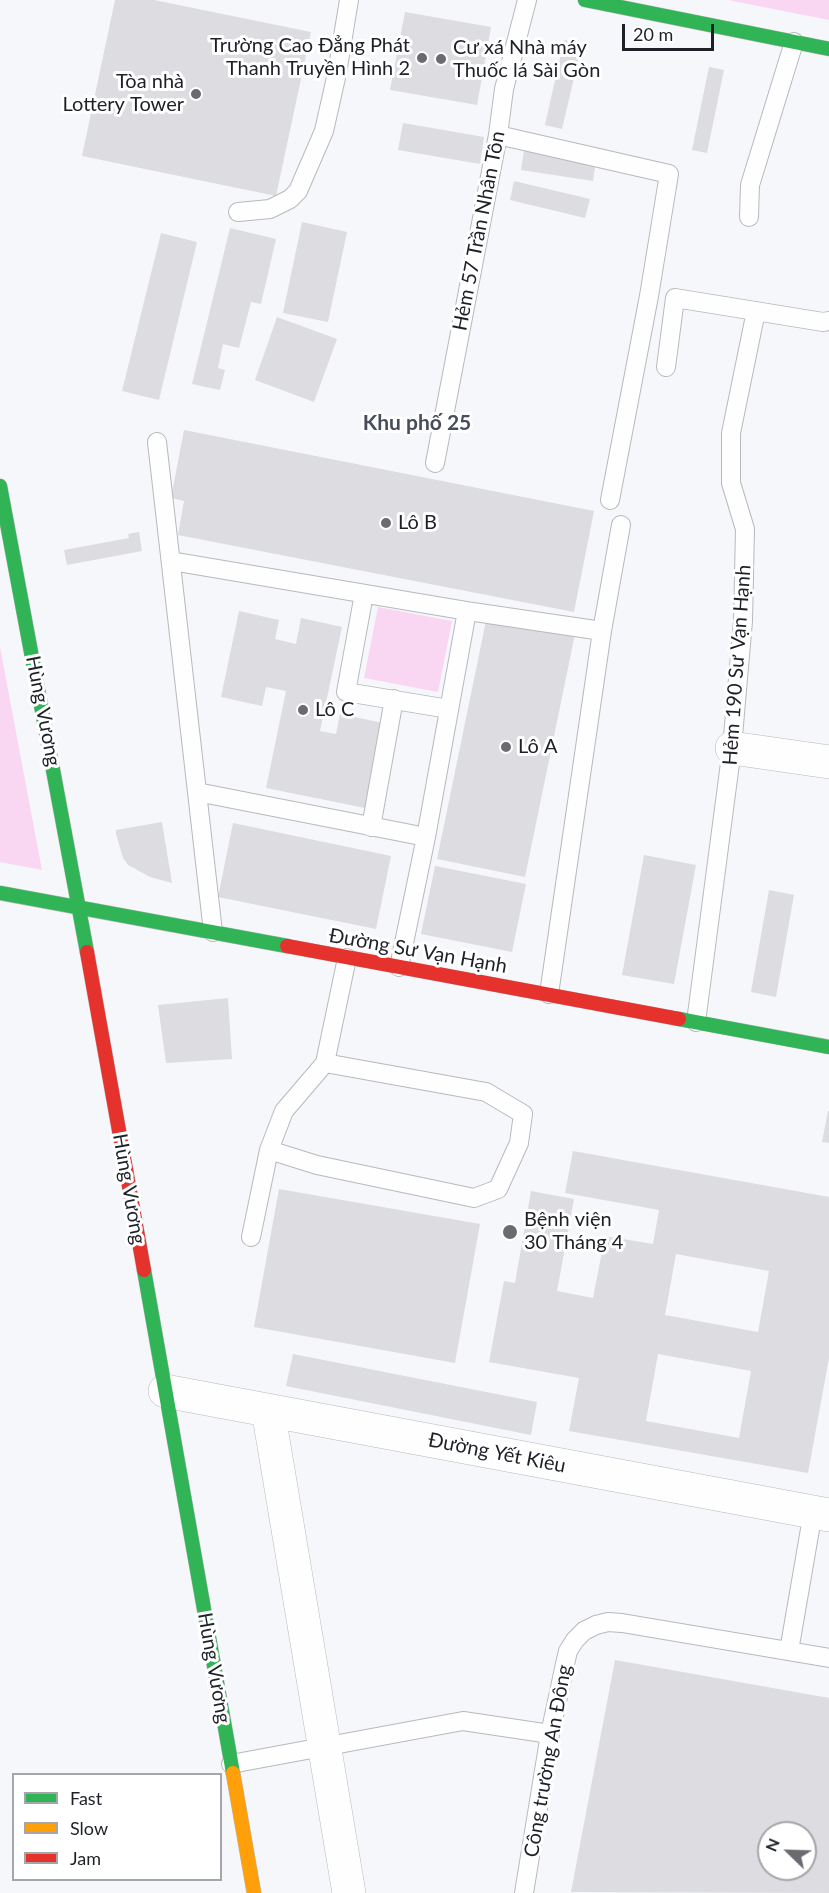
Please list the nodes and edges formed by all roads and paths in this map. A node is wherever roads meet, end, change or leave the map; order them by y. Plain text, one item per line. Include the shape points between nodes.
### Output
1 (349, 0) edge
2 (527, 0) edge
3 (585, 0) edge
4 (794, 42) junction
5 (829, 49) edge
6 (498, 135) junction
7 (238, 212) dead end
8 (749, 217) dead end
9 (756, 311) junction
10 (829, 321) edge
11 (666, 367) dead end
12 (157, 442) dead end
13 (435, 463) dead end
14 (0, 486) edge
15 (610, 500) dead end
16 (621, 525) dead end
17 (171, 561) junction
18 (364, 594) junction
19 (467, 611) junction
20 (602, 631) junction
21 (394, 699) junction
22 (449, 709) junction
23 (732, 748) junction
24 (829, 762) edge
25 (197, 792) junction
26 (371, 827) junction
27 (426, 837) junction
28 (0, 893) edge
29 (79, 908) junction
30 (213, 932) junction
31 (347, 958) junction
32 (399, 967) junction
33 (549, 994) junction
34 (696, 1022) junction
35 (829, 1047) edge
36 (325, 1064) junction
37 (269, 1150) junction
38 (251, 1237) dead end
39 (165, 1391) junction
40 (268, 1410) junction
41 (821, 1513) edge
42 (789, 1651) junction
43 (829, 1658) edge
44 (550, 1734) junction
45 (324, 1747) junction
46 (231, 1764) junction
47 (254, 1893) edge
48 (349, 1893) edge
49 (524, 1893) edge

1 - 7 lane via 324,131 298,191 290,200 270,209
2 - 6 lane, Hẻm 57 Trần Nhân Tôn via 504,90
3 - 4 main road
4 - 5 main road
4 - 8 lane via 750,185
6 - 13 lane, Hẻm 57 Trần Nhân Tôn
6 - 15 lane via 669,174
9 - 10 lane
9 - 11 lane via 675,298
9 - 23 lane, Hẻm 190 Sư Vạn Hạnh via 731,433 731,483 745,529 743,621
12 - 17 lane
14 - 29 main road, Hùng Vương
16 - 20 lane
17 - 18 lane
17 - 25 lane
18 - 19 lane
18 - 21 lane via 346,692
19 - 20 lane
19 - 22 lane
20 - 33 lane
21 - 22 lane
21 - 26 lane
22 - 27 lane
23 - 24 street
23 - 34 lane, Hẻm 190 Sư Vạn Hạnh
25 - 26 lane
25 - 30 lane
26 - 27 lane
27 - 32 lane
28 - 29 main road, Đường Sư Vạn Hạnh
29 - 30 main road, Đường Sư Vạn Hạnh
29 - 39 main road, Hùng Vương
30 - 31 main road, Đường Sư Vạn Hạnh
31 - 32 main road, Đường Sư Vạn Hạnh
31 - 36 lane
32 - 33 main road, Đường Sư Vạn Hạnh
33 - 34 main road, Đường Sư Vạn Hạnh
34 - 35 main road, Đường Sư Vạn Hạnh
36 - 37 lane via 284,1111
36 - 37 lane via 486,1092 523,1114 519,1143 498,1190 474,1198 317,1165
37 - 38 lane
39 - 40 street, Đường Yết Kiêu
39 - 46 main road, Hùng Vương
40 - 41 street, Đường Yết Kiêu
40 - 45 street
41 - 42 lane
42 - 43 lane, Công trường An Đông
42 - 44 lane, Công trường An Đông via 622,1623 596,1625 584,1631 568,1651
44 - 45 lane via 463,1721
44 - 49 lane, Công trường An Đông
45 - 46 lane
45 - 48 street
46 - 47 main road, Hùng Vương

